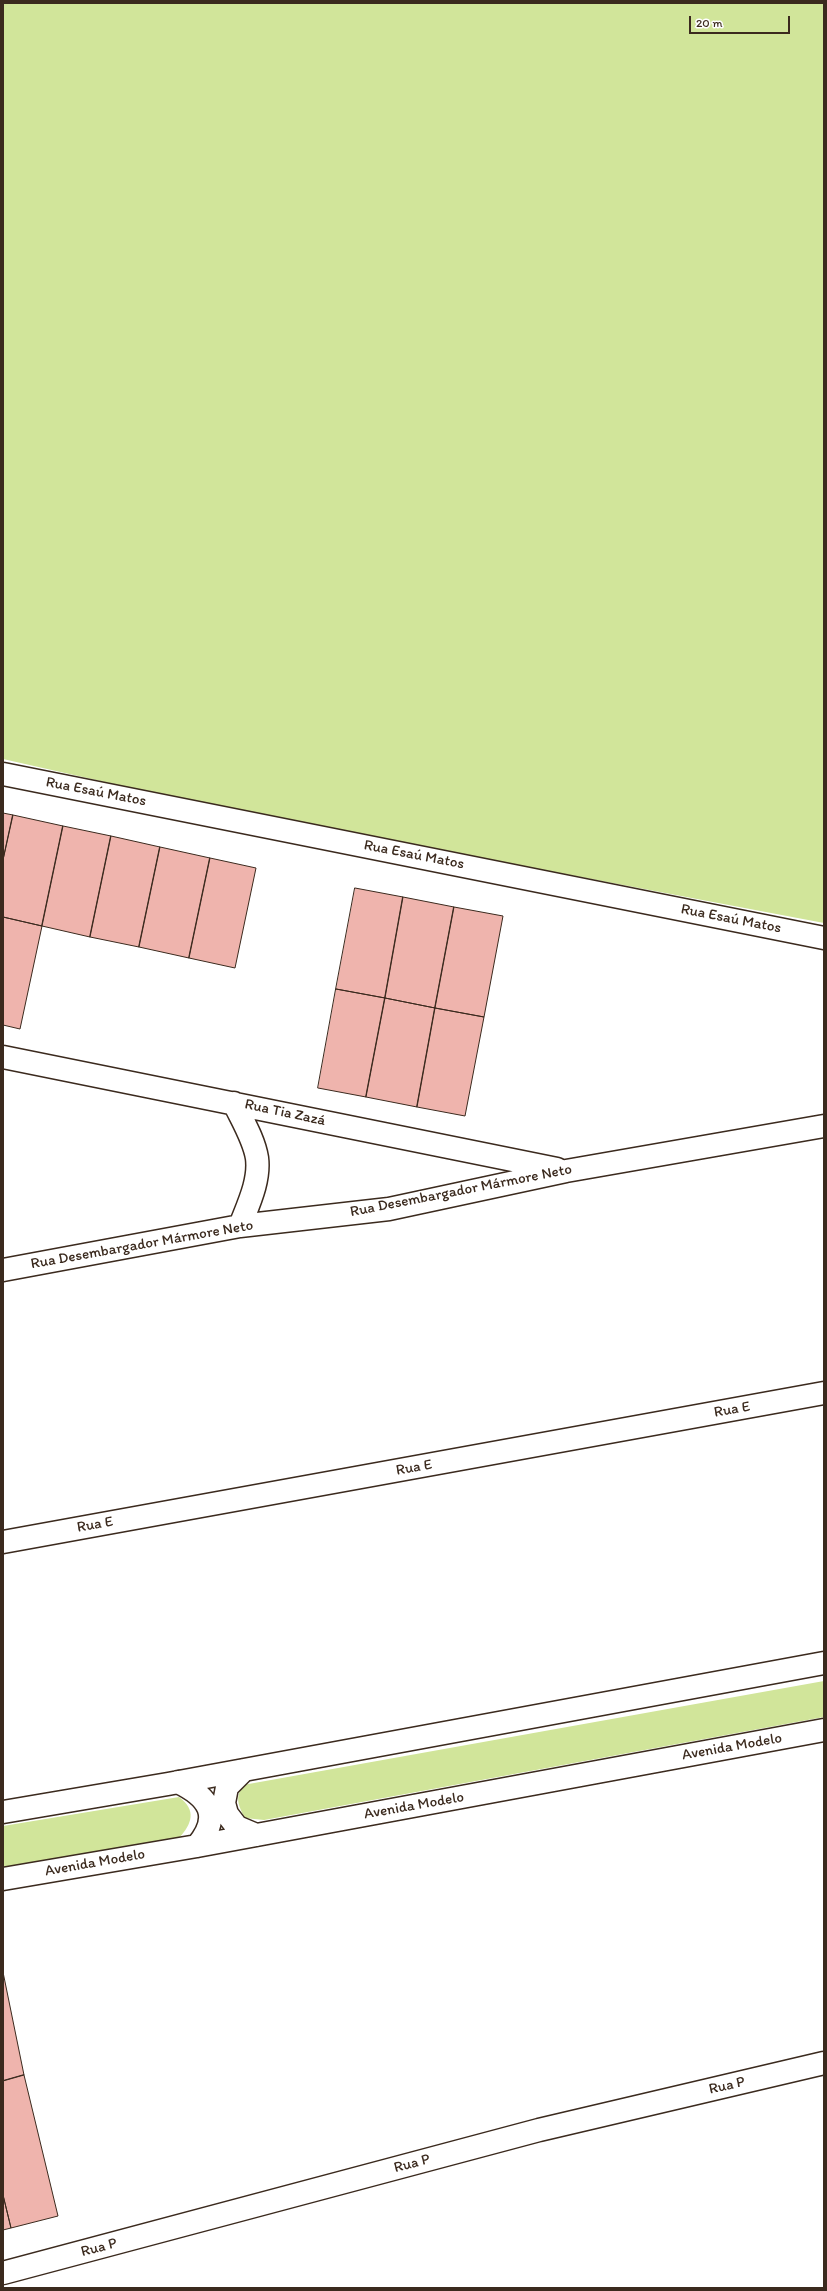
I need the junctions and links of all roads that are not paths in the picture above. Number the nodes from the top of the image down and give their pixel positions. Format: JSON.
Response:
{"nodes":[{"id":1,"x":3,"y":774,"type":"edge"},
{"id":2,"x":824,"y":938,"type":"edge"},
{"id":3,"x":3,"y":1057,"type":"edge"},
{"id":4,"x":234,"y":1103,"type":"junction"},
{"id":5,"x":824,"y":1126,"type":"edge"},
{"id":6,"x":566,"y":1171,"type":"junction"},
{"id":7,"x":240,"y":1226,"type":"junction"},
{"id":8,"x":3,"y":1270,"type":"edge"},
{"id":9,"x":824,"y":1393,"type":"edge"},
{"id":10,"x":3,"y":1542,"type":"edge"},
{"id":11,"x":824,"y":1663,"type":"edge"},
{"id":12,"x":824,"y":1730,"type":"edge"},
{"id":13,"x":244,"y":1770,"type":"junction"},
{"id":14,"x":178,"y":1782,"type":"junction"},
{"id":15,"x":3,"y":1812,"type":"edge"},
{"id":16,"x":256,"y":1835,"type":"junction"},
{"id":17,"x":197,"y":1846,"type":"junction"},
{"id":18,"x":3,"y":1879,"type":"edge"},
{"id":19,"x":824,"y":2064,"type":"edge"},
{"id":20,"x":3,"y":2273,"type":"edge"}],
"edges":[{"from":1,"to":2,"type":"street","name":"Rua Esaú Matos"},
{"from":3,"to":4,"type":"street","name":"Rua Tia Zazá"},
{"from":4,"to":6,"type":"street","name":"Rua Tia Zazá"},
{"from":4,"to":7,"type":"street"},
{"from":5,"to":6,"type":"street","name":"Rua Desembargador Mármore Neto"},
{"from":6,"to":7,"type":"street","name":"Rua Desembargador Mármore Neto"},
{"from":7,"to":8,"type":"street","name":"Rua Desembargador Mármore Neto"},
{"from":9,"to":10,"type":"street","name":"Rua E"},
{"from":11,"to":13,"type":"street"},
{"from":12,"to":16,"type":"street","name":"Avenida Modelo"},
{"from":13,"to":14,"type":"street"},
{"from":13,"to":16,"type":"street"},
{"from":14,"to":15,"type":"street"},
{"from":14,"to":17,"type":"street"},
{"from":16,"to":17,"type":"street","name":"Avenida Modelo"},
{"from":17,"to":18,"type":"street","name":"Avenida Modelo"},
{"from":19,"to":20,"type":"street","name":"Rua P"}]}
